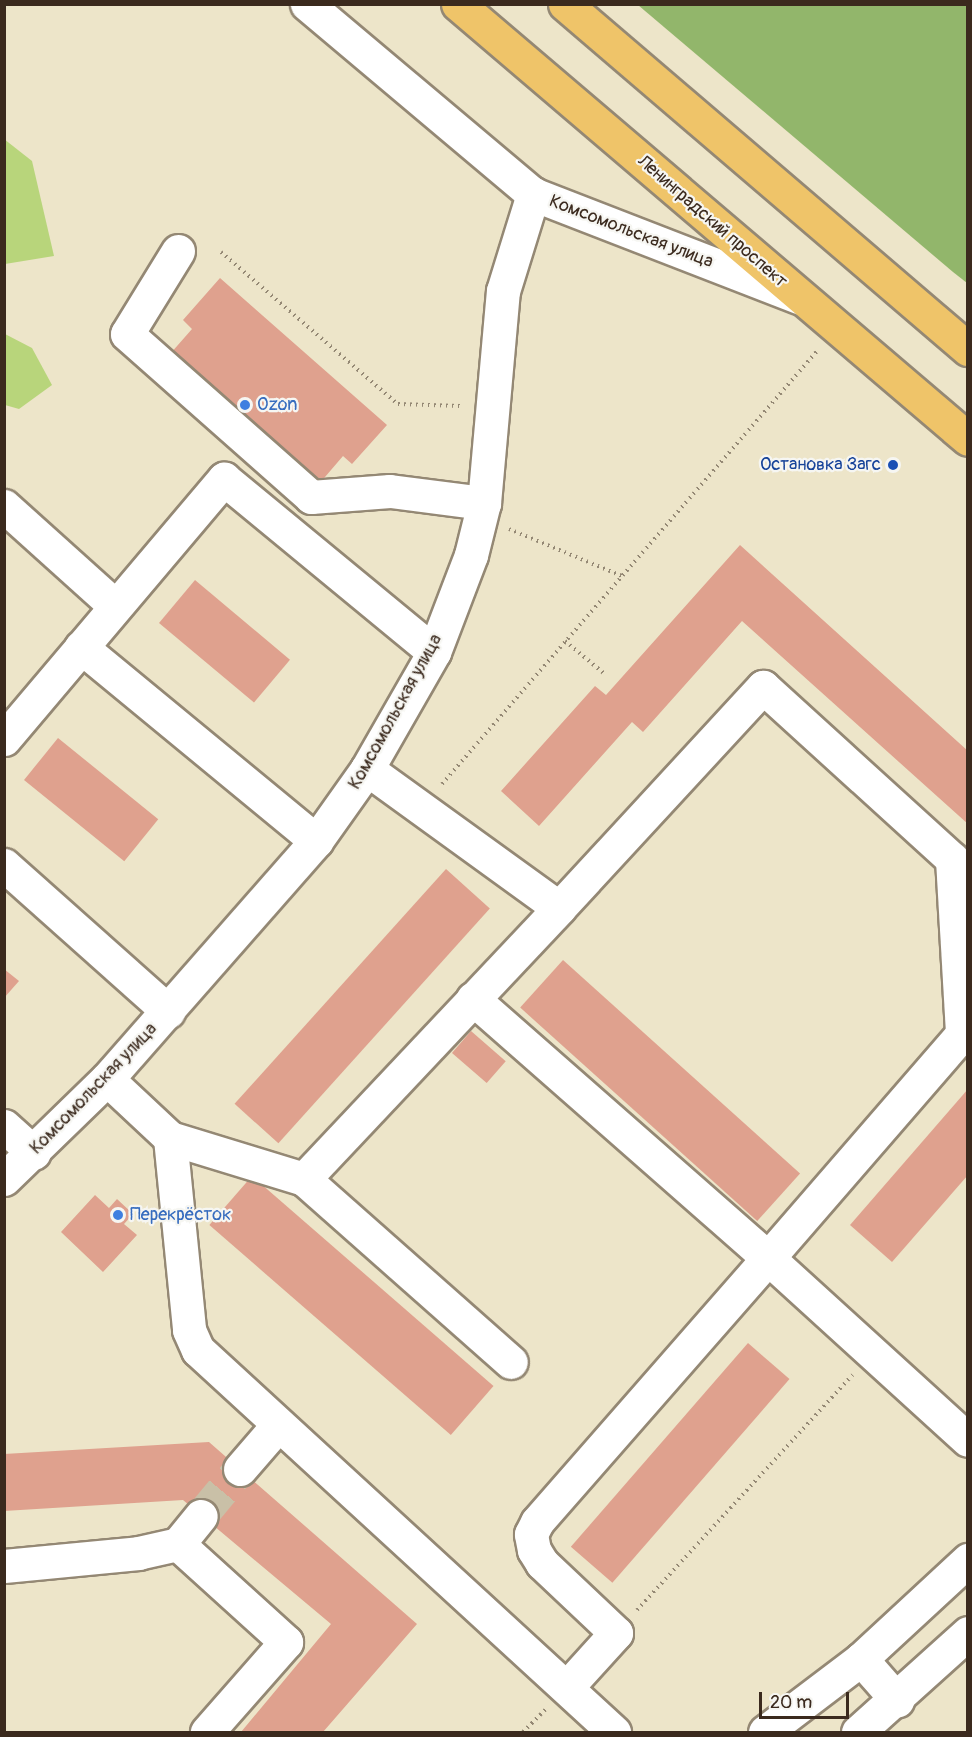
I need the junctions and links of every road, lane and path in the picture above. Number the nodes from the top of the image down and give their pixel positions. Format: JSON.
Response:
{"nodes":[{"id":1,"x":307,"y":4,"type":"edge"},
{"id":2,"x":458,"y":4,"type":"edge"},
{"id":3,"x":565,"y":4,"type":"edge"},
{"id":4,"x":533,"y":194,"type":"junction"},
{"id":5,"x":178,"y":251,"type":"dead end"},
{"id":6,"x":220,"y":252,"type":"dead end"},
{"id":7,"x":800,"y":297,"type":"junction"},
{"id":8,"x":968,"y":349,"type":"edge"},
{"id":9,"x":494,"y":407,"type":"junction"},
{"id":10,"x":748,"y":430,"type":"dead end"},
{"id":11,"x":968,"y":439,"type":"edge"},
{"id":12,"x":4,"y":506,"type":"edge"},
{"id":13,"x":482,"y":510,"type":"junction"},
{"id":14,"x":622,"y":576,"type":"junction"},
{"id":15,"x":114,"y":605,"type":"junction"},
{"id":16,"x":565,"y":641,"type":"junction"},
{"id":17,"x":81,"y":647,"type":"junction"},
{"id":18,"x":434,"y":652,"type":"junction"},
{"id":19,"x":606,"y":675,"type":"dead end"},
{"id":20,"x":4,"y":739,"type":"edge"},
{"id":21,"x":367,"y":769,"type":"junction"},
{"id":22,"x":421,"y":808,"type":"junction"},
{"id":23,"x":316,"y":841,"type":"junction"},
{"id":24,"x":4,"y":865,"type":"edge"},
{"id":25,"x":559,"y":908,"type":"junction"},
{"id":26,"x":473,"y":999,"type":"junction"},
{"id":27,"x":168,"y":1011,"type":"junction"},
{"id":28,"x":107,"y":1079,"type":"junction"},
{"id":29,"x":4,"y":1126,"type":"edge"},
{"id":30,"x":170,"y":1137,"type":"junction"},
{"id":31,"x":34,"y":1153,"type":"junction"},
{"id":32,"x":4,"y":1179,"type":"edge"},
{"id":33,"x":304,"y":1179,"type":"junction"},
{"id":34,"x":768,"y":1258,"type":"junction"},
{"id":35,"x":873,"y":1353,"type":"junction"},
{"id":36,"x":511,"y":1362,"type":"dead end"},
{"id":37,"x":278,"y":1425,"type":"junction"},
{"id":38,"x":968,"y":1440,"type":"edge"},
{"id":39,"x":240,"y":1469,"type":"tunnel mouth"},
{"id":40,"x":201,"y":1516,"type":"tunnel mouth"},
{"id":41,"x":178,"y":1544,"type":"junction"},
{"id":42,"x":968,"y":1560,"type":"edge"},
{"id":43,"x":4,"y":1566,"type":"edge"},
{"id":44,"x":616,"y":1633,"type":"junction"},
{"id":45,"x":968,"y":1633,"type":"edge"},
{"id":46,"x":861,"y":1659,"type":"junction"},
{"id":47,"x":567,"y":1687,"type":"junction"},
{"id":48,"x":897,"y":1700,"type":"junction"},
{"id":49,"x":207,"y":1732,"type":"edge"},
{"id":50,"x":614,"y":1732,"type":"edge"},
{"id":51,"x":765,"y":1732,"type":"edge"},
{"id":52,"x":858,"y":1732,"type":"edge"}],
"edges":[{"from":1,"to":4,"type":"street"},
{"from":2,"to":7,"type":"main road","name":"Ленинградский проспект"},
{"from":3,"to":8,"type":"main road"},
{"from":4,"to":7,"type":"street","name":"Комсомольская улица"},
{"from":4,"to":9,"type":"street","name":"Комсомольская улица"},
{"from":5,"to":13,"type":"street"},
{"from":6,"to":9,"type":"path"},
{"from":7,"to":11,"type":"main road","name":"Ленинградский проспект"},
{"from":9,"to":13,"type":"street","name":"Комсомольская улица"},
{"from":10,"to":14,"type":"path"},
{"from":12,"to":15,"type":"street"},
{"from":13,"to":14,"type":"path"},
{"from":13,"to":18,"type":"street","name":"Комсомольская улица"},
{"from":14,"to":16,"type":"path"},
{"from":15,"to":17,"type":"street"},
{"from":15,"to":18,"type":"street"},
{"from":16,"to":19,"type":"path"},
{"from":16,"to":22,"type":"path"},
{"from":17,"to":20,"type":"street"},
{"from":17,"to":23,"type":"street"},
{"from":18,"to":21,"type":"street","name":"Комсомольская улица"},
{"from":21,"to":22,"type":"street"},
{"from":21,"to":23,"type":"street","name":"Комсомольская улица"},
{"from":22,"to":25,"type":"street"},
{"from":23,"to":27,"type":"street","name":"Комсомольская улица"},
{"from":24,"to":27,"type":"street"},
{"from":25,"to":26,"type":"street"},
{"from":25,"to":34,"type":"street"},
{"from":26,"to":33,"type":"street"},
{"from":26,"to":34,"type":"street"},
{"from":27,"to":28,"type":"street","name":"Комсомольская улица"},
{"from":28,"to":30,"type":"street"},
{"from":28,"to":31,"type":"street","name":"Комсомольская улица"},
{"from":29,"to":31,"type":"street"},
{"from":30,"to":33,"type":"street"},
{"from":30,"to":37,"type":"street"},
{"from":31,"to":32,"type":"street","name":"Комсомольская улица"},
{"from":33,"to":36,"type":"street"},
{"from":34,"to":35,"type":"street"},
{"from":34,"to":44,"type":"street"},
{"from":35,"to":38,"type":"street"},
{"from":35,"to":44,"type":"path"},
{"from":37,"to":39,"type":"street"},
{"from":37,"to":47,"type":"street"},
{"from":40,"to":41,"type":"street"},
{"from":41,"to":43,"type":"street"},
{"from":41,"to":49,"type":"street"},
{"from":42,"to":46,"type":"street"},
{"from":44,"to":47,"type":"street"},
{"from":45,"to":48,"type":"street"},
{"from":46,"to":48,"type":"street"},
{"from":46,"to":51,"type":"street"},
{"from":47,"to":50,"type":"street"},
{"from":48,"to":52,"type":"street"}]}
